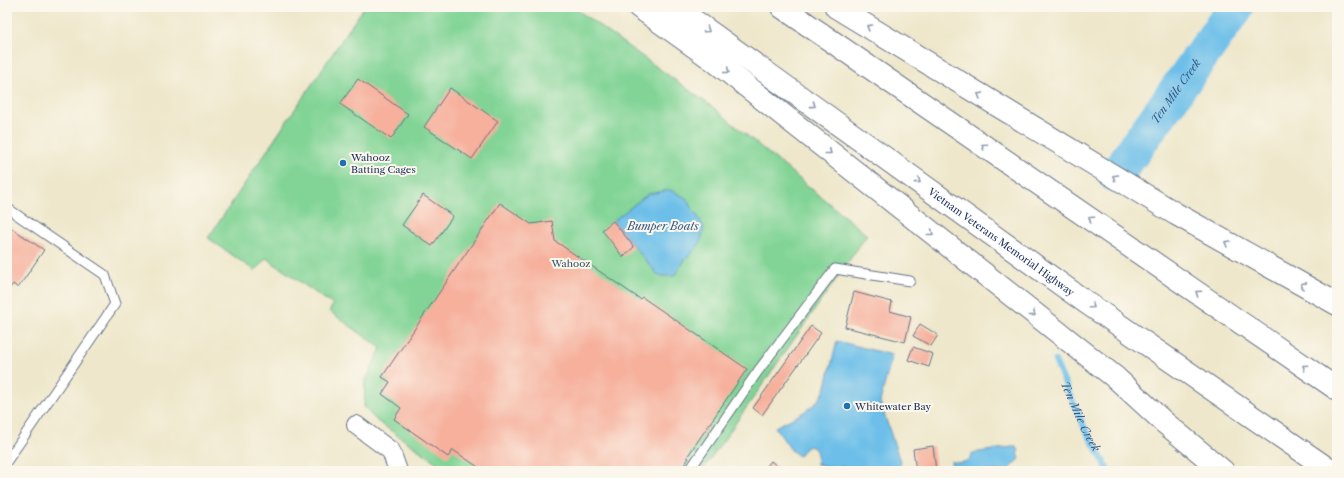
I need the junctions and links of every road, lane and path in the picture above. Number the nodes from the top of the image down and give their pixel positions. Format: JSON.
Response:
{"nodes":[{"id":1,"x":639,"y":7,"type":"edge"},
{"id":2,"x":675,"y":7,"type":"edge"},
{"id":3,"x":782,"y":7,"type":"edge"},
{"id":4,"x":836,"y":7,"type":"edge"},
{"id":5,"x":7,"y":208,"type":"edge"},
{"id":6,"x":910,"y":281,"type":"dead end"},
{"id":7,"x":1337,"y":304,"type":"edge"},
{"id":8,"x":1337,"y":389,"type":"edge"},
{"id":9,"x":356,"y":425,"type":"dead end"},
{"id":10,"x":7,"y":461,"type":"edge"},
{"id":11,"x":398,"y":471,"type":"edge"},
{"id":12,"x":689,"y":471,"type":"edge"},
{"id":13,"x":1223,"y":471,"type":"edge"},
{"id":14,"x":1331,"y":471,"type":"edge"}],
"edges":[{"from":1,"to":13,"type":"highway","one_way":true},
{"from":2,"to":14,"type":"highway","name":"Vietnam Veterans Memorial Highway","one_way":true},
{"from":8,"to":3,"type":"highway","one_way":true},
{"from":7,"to":4,"type":"highway","one_way":true},
{"from":5,"to":10,"type":"lane"},
{"from":6,"to":12,"type":"lane"},
{"from":9,"to":11,"type":"street"}]}
